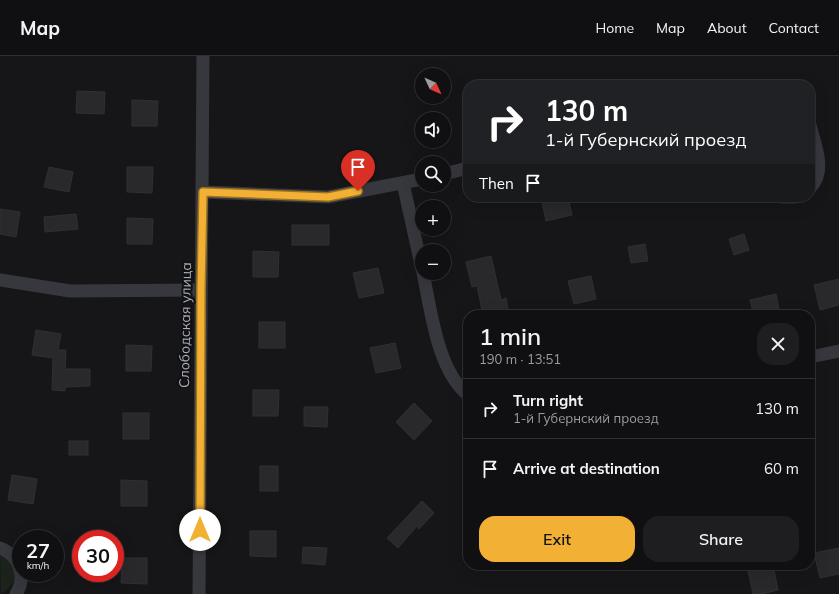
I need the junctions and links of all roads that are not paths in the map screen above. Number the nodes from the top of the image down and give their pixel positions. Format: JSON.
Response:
{"nodes":[{"id":1,"x":203,"y":56,"type":"edge"},
{"id":2,"x":815,"y":145,"type":"edge"},
{"id":3,"x":463,"y":169,"type":"edge"},
{"id":4,"x":451,"y":172,"type":"edge"},
{"id":5,"x":415,"y":180,"type":"edge"},
{"id":6,"x":815,"y":182,"type":"edge"},
{"id":7,"x":403,"y":183,"type":"junction"},
{"id":8,"x":203,"y":192,"type":"junction"},
{"id":9,"x":417,"y":244,"type":"edge"},
{"id":10,"x":0,"y":280,"type":"edge"},
{"id":11,"x":425,"y":280,"type":"edge"},
{"id":12,"x":201,"y":290,"type":"junction"},
{"id":13,"x":839,"y":351,"type":"edge"},
{"id":14,"x":815,"y":356,"type":"edge"},
{"id":15,"x":463,"y":390,"type":"edge"},
{"id":16,"x":0,"y":548,"type":"edge"},
{"id":17,"x":16,"y":594,"type":"edge"},
{"id":18,"x":199,"y":594,"type":"edge"}],
"edges":[{"from":1,"to":8,"type":"street","name":"Слободская улица"},
{"from":2,"to":6,"type":"street"},
{"from":3,"to":4,"type":"street"},
{"from":5,"to":7,"type":"street"},
{"from":7,"to":8,"type":"street"},
{"from":7,"to":9,"type":"street"},
{"from":8,"to":12,"type":"street","name":"Слободская улица"},
{"from":10,"to":12,"type":"street"},
{"from":11,"to":15,"type":"street"},
{"from":12,"to":18,"type":"street","name":"Слободская улица"},
{"from":13,"to":14,"type":"street"},
{"from":16,"to":17,"type":"street"}]}
